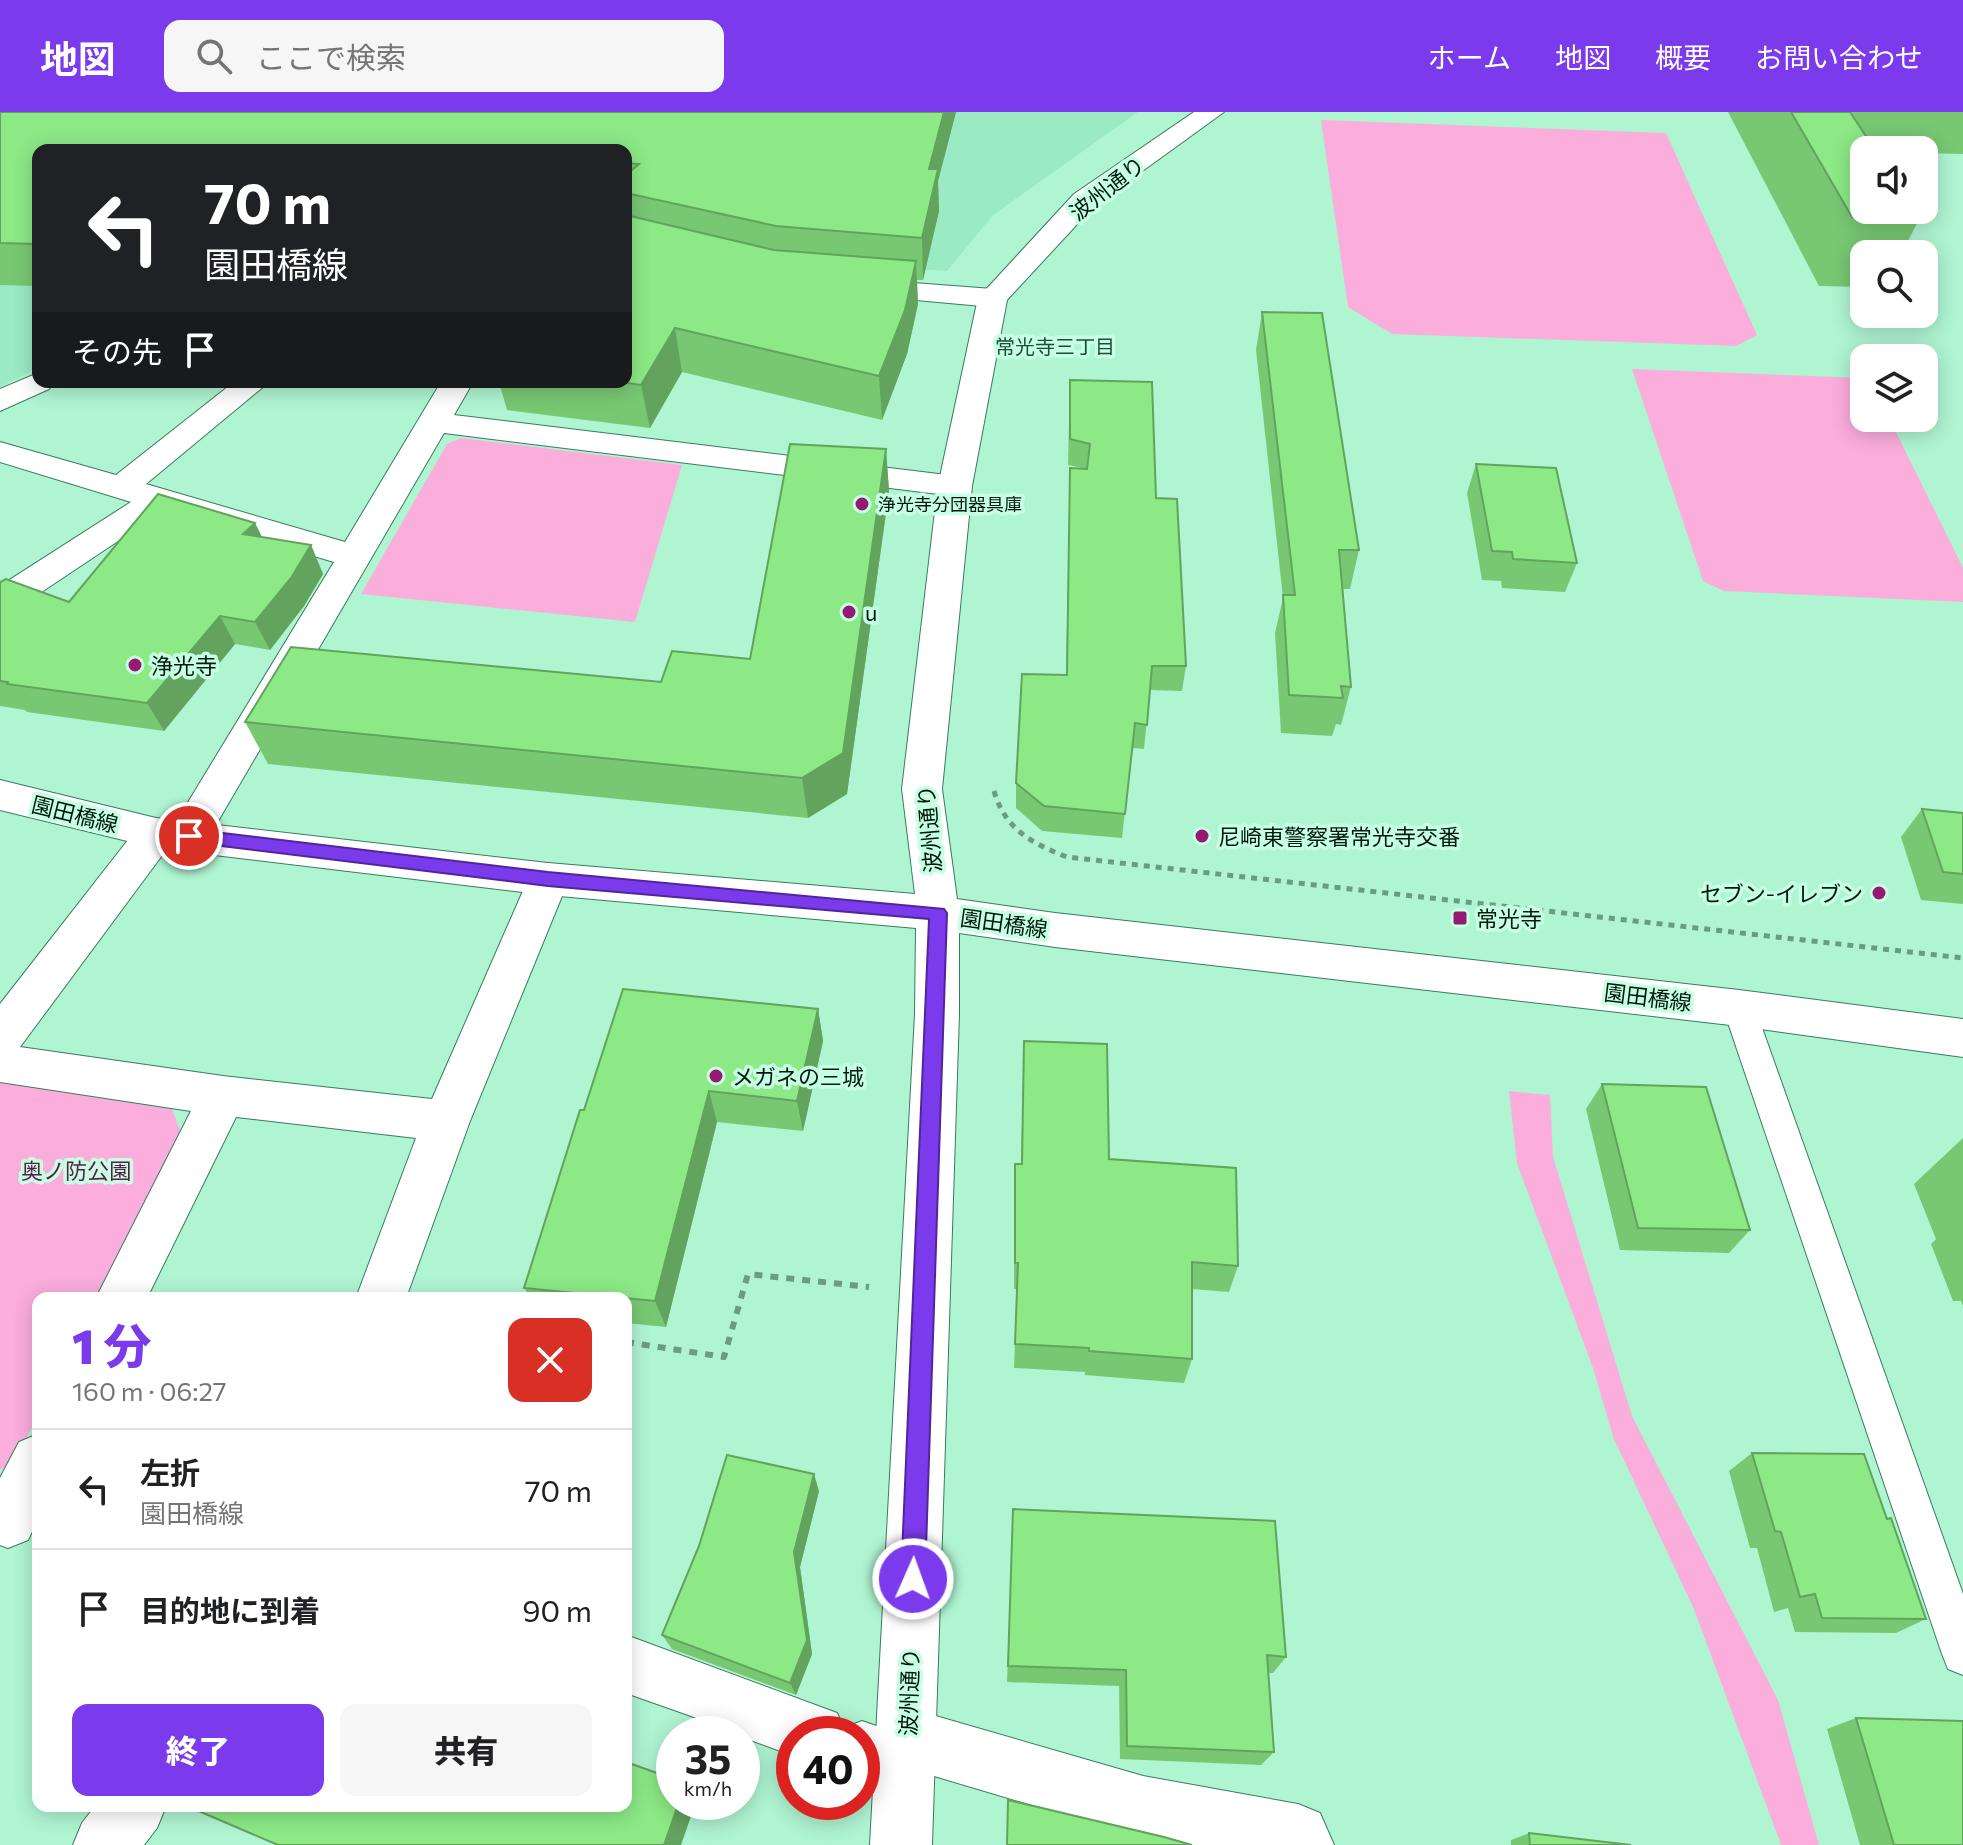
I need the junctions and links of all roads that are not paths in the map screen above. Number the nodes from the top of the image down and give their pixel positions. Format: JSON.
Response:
{"nodes":[{"id":1,"x":1211,"y":112,"type":"edge"},
{"id":2,"x":826,"y":285,"type":"edge"},
{"id":3,"x":993,"y":298,"type":"junction"},
{"id":4,"x":32,"y":385,"type":"edge"},
{"id":5,"x":246,"y":388,"type":"edge"},
{"id":6,"x":454,"y":388,"type":"edge"},
{"id":7,"x":0,"y":402,"type":"edge"},
{"id":8,"x":434,"y":422,"type":"junction"},
{"id":9,"x":0,"y":452,"type":"edge"},
{"id":10,"x":955,"y":486,"type":"junction"},
{"id":11,"x":122,"y":487,"type":"junction"},
{"id":12,"x":160,"y":498,"type":"junction"},
{"id":13,"x":356,"y":557,"type":"junction"},
{"id":14,"x":0,"y":603,"type":"edge"},
{"id":15,"x":0,"y":795,"type":"edge"},
{"id":16,"x":173,"y":834,"type":"junction"},
{"id":17,"x":548,"y":879,"type":"junction"},
{"id":18,"x":938,"y":913,"type":"junction"},
{"id":19,"x":1739,"y":1008,"type":"junction"},
{"id":20,"x":0,"y":1038,"type":"edge"},
{"id":21,"x":1963,"y":1038,"type":"edge"},
{"id":22,"x":0,"y":1063,"type":"edge"},
{"id":23,"x":223,"y":1096,"type":"junction"},
{"id":24,"x":446,"y":1121,"type":"junction"},
{"id":25,"x":124,"y":1292,"type":"edge"},
{"id":26,"x":383,"y":1292,"type":"edge"},
{"id":27,"x":32,"y":1477,"type":"edge"},
{"id":28,"x":15,"y":1524,"type":"edge"},
{"id":29,"x":1963,"y":1654,"type":"edge"},
{"id":30,"x":632,"y":1666,"type":"edge"},
{"id":31,"x":776,"y":1719,"type":"edge"},
{"id":32,"x":892,"y":1752,"type":"edge"},
{"id":33,"x":130,"y":1812,"type":"edge"},
{"id":34,"x":104,"y":1845,"type":"edge"},
{"id":35,"x":901,"y":1845,"type":"edge"},
{"id":36,"x":1303,"y":1845,"type":"edge"}],
"edges":[{"from":1,"to":3,"type":"street","name":"波州通り"},
{"from":2,"to":3,"type":"street"},
{"from":3,"to":10,"type":"street","name":"波州通り"},
{"from":4,"to":7,"type":"street"},
{"from":5,"to":11,"type":"street"},
{"from":6,"to":8,"type":"street"},
{"from":8,"to":10,"type":"street"},
{"from":8,"to":13,"type":"street"},
{"from":9,"to":11,"type":"street"},
{"from":10,"to":18,"type":"street","name":"波州通り"},
{"from":11,"to":12,"type":"street"},
{"from":12,"to":13,"type":"street"},
{"from":12,"to":14,"type":"street"},
{"from":13,"to":16,"type":"street"},
{"from":15,"to":16,"type":"street","name":"園田橋線"},
{"from":16,"to":17,"type":"street","name":"園田橋線"},
{"from":16,"to":20,"type":"street"},
{"from":17,"to":18,"type":"street","name":"園田橋線"},
{"from":17,"to":24,"type":"street"},
{"from":18,"to":19,"type":"street","name":"園田橋線"},
{"from":18,"to":32,"type":"street","name":"波州通り"},
{"from":19,"to":21,"type":"street","name":"園田橋線"},
{"from":19,"to":29,"type":"lane"},
{"from":22,"to":23,"type":"street"},
{"from":23,"to":24,"type":"street"},
{"from":23,"to":25,"type":"street"},
{"from":24,"to":26,"type":"street"},
{"from":27,"to":28,"type":"street"},
{"from":30,"to":31,"type":"street"},
{"from":32,"to":35,"type":"street","name":"波州通り"},
{"from":32,"to":36,"type":"street"},
{"from":33,"to":34,"type":"street"}]}
